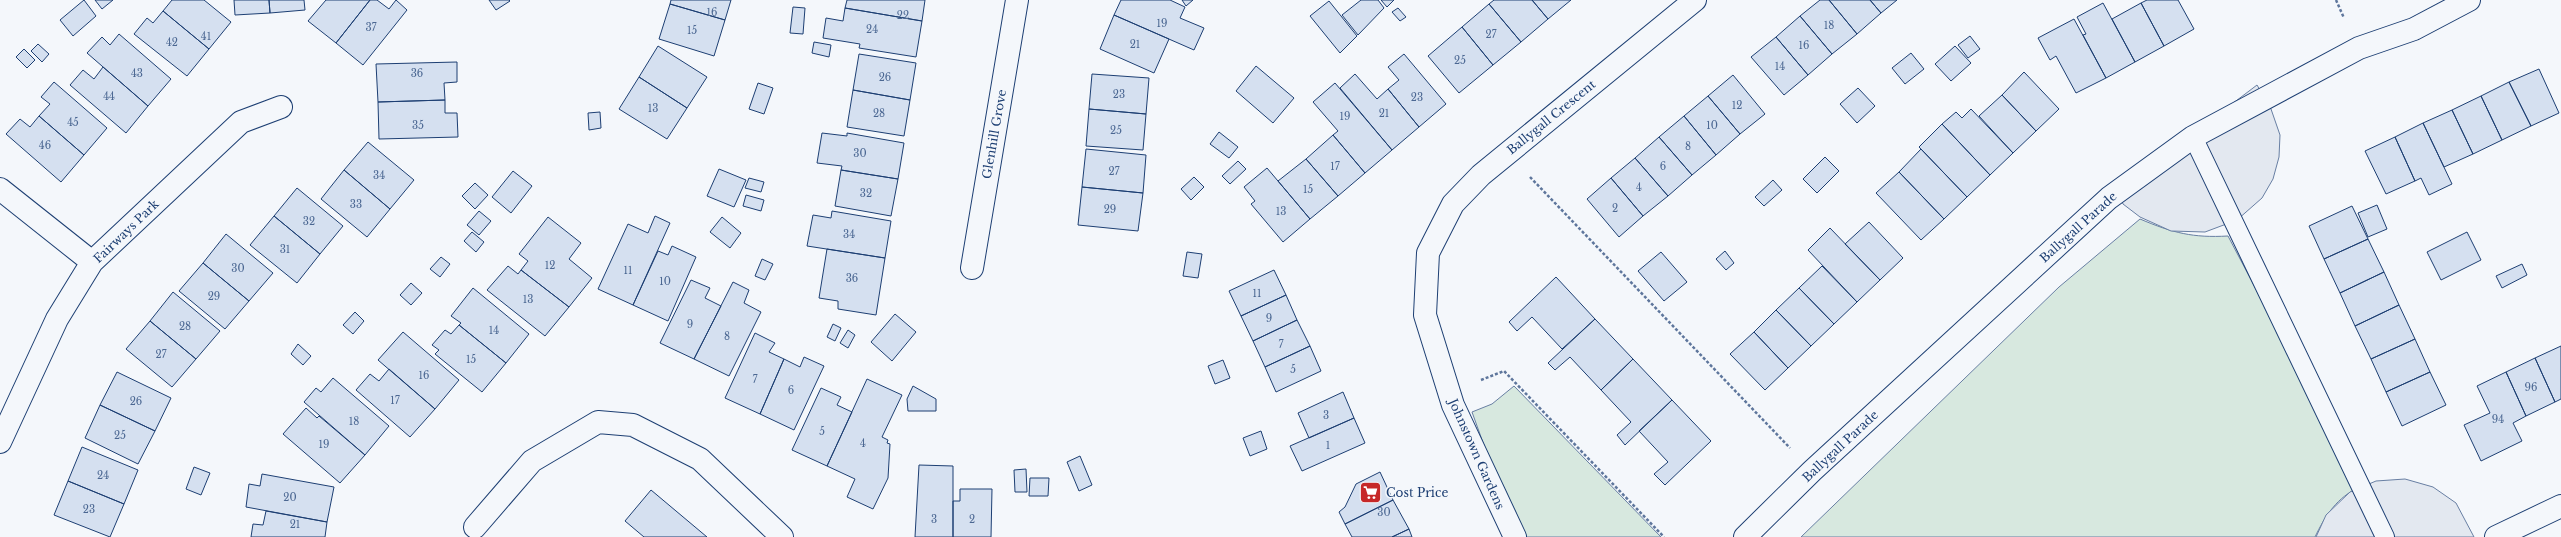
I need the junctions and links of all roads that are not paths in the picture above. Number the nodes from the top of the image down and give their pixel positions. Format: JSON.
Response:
{"nodes":[{"id":1,"x":1017,"y":0,"type":"edge"},
{"id":2,"x":1695,"y":0,"type":"edge"},
{"id":3,"x":2469,"y":0,"type":"edge"},
{"id":4,"x":281,"y":107,"type":"dead end"},
{"id":5,"x":2193,"y":137,"type":"junction"},
{"id":6,"x":0,"y":189,"type":"edge"},
{"id":7,"x":1428,"y":253,"type":"joint"},
{"id":8,"x":92,"y":262,"type":"junction"},
{"id":9,"x":972,"y":268,"type":"dead end"},
{"id":10,"x":0,"y":442,"type":"edge"},
{"id":11,"x":2561,"y":506,"type":"edge"},
{"id":12,"x":475,"y":527,"type":"dead end"},
{"id":13,"x":782,"y":537,"type":"edge"},
{"id":14,"x":1515,"y":537,"type":"edge"},
{"id":15,"x":1745,"y":537,"type":"edge"},
{"id":16,"x":2385,"y":537,"type":"edge"},
{"id":17,"x":2496,"y":537,"type":"edge"}],
"edges":[{"from":1,"to":9,"type":"street","name":"Glenhill Grove"},
{"from":2,"to":7,"type":"street","name":"Ballygall Crescent"},
{"from":3,"to":5,"type":"street","name":"Ballygall Parade"},
{"from":4,"to":8,"type":"street","name":"Fairways Park"},
{"from":5,"to":15,"type":"street","name":"Ballygall Parade"},
{"from":5,"to":16,"type":"lane"},
{"from":6,"to":8,"type":"street"},
{"from":7,"to":14,"type":"street","name":"Johnstown Gardens"},
{"from":8,"to":10,"type":"street","name":"Fairways Park"},
{"from":11,"to":17,"type":"street"},
{"from":12,"to":13,"type":"street"}]}
